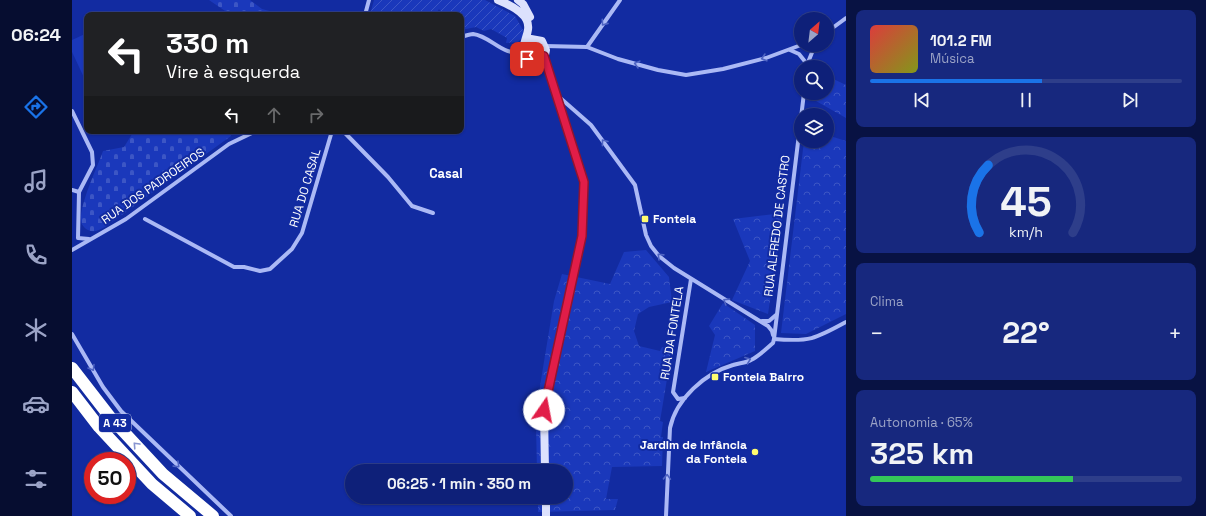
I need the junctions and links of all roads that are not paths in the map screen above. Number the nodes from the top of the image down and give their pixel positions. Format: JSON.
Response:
{"nodes":[{"id":1,"x":369,"y":0,"type":"edge"},
{"id":2,"x":498,"y":0,"type":"edge"},
{"id":3,"x":620,"y":0,"type":"edge"},
{"id":4,"x":520,"y":3,"type":"edge"},
{"id":5,"x":366,"y":12,"type":"edge"},
{"id":6,"x":846,"y":18,"type":"edge"},
{"id":7,"x":834,"y":27,"type":"edge"},
{"id":8,"x":464,"y":36,"type":"edge"},
{"id":9,"x":538,"y":39,"type":"junction"},
{"id":10,"x":545,"y":46,"type":"junction"},
{"id":11,"x":588,"y":47,"type":"junction"},
{"id":12,"x":524,"y":48,"type":"junction"},
{"id":13,"x":794,"y":48,"type":"edge"},
{"id":14,"x":788,"y":50,"type":"junction"},
{"id":15,"x":544,"y":56,"type":"junction"},
{"id":16,"x":803,"y":60,"type":"edge"},
{"id":17,"x":534,"y":62,"type":"junction"},
{"id":18,"x":550,"y":78,"type":"junction"},
{"id":19,"x":558,"y":96,"type":"junction"},
{"id":20,"x":803,"y":100,"type":"edge"},
{"id":21,"x":72,"y":111,"type":"edge"},
{"id":22,"x":250,"y":134,"type":"edge"},
{"id":23,"x":331,"y":134,"type":"edge"},
{"id":24,"x":346,"y":134,"type":"edge"},
{"id":25,"x":72,"y":190,"type":"edge"},
{"id":26,"x":79,"y":192,"type":"junction"},
{"id":27,"x":433,"y":213,"type":"dead end"},
{"id":28,"x":145,"y":220,"type":"dead end"},
{"id":29,"x":90,"y":239,"type":"junction"},
{"id":30,"x":72,"y":250,"type":"edge"},
{"id":31,"x":691,"y":279,"type":"junction"},
{"id":32,"x":776,"y":314,"type":"junction"},
{"id":33,"x":759,"y":321,"type":"junction"},
{"id":34,"x":846,"y":322,"type":"edge"},
{"id":35,"x":72,"y":334,"type":"edge"},
{"id":36,"x":774,"y":340,"type":"junction"},
{"id":37,"x":72,"y":368,"type":"edge"},
{"id":38,"x":72,"y":392,"type":"edge"},
{"id":39,"x":685,"y":398,"type":"junction"},
{"id":40,"x":545,"y":464,"type":"edge"},
{"id":41,"x":546,"y":504,"type":"edge"},
{"id":42,"x":190,"y":516,"type":"edge"},
{"id":43,"x":213,"y":516,"type":"edge"},
{"id":44,"x":231,"y":516,"type":"edge"},
{"id":45,"x":546,"y":516,"type":"edge"},
{"id":46,"x":666,"y":516,"type":"edge"}],
"edges":[{"from":1,"to":5,"type":"street"},
{"from":2,"to":4,"type":"main road"},
{"from":3,"to":11,"type":"street","one_way":true},
{"from":4,"to":9,"type":"main road"},
{"from":4,"to":12,"type":"main road"},
{"from":6,"to":7,"type":"street"},
{"from":8,"to":12,"type":"street"},
{"from":9,"to":10,"type":"main road"},
{"from":9,"to":12,"type":"main road"},
{"from":10,"to":11,"type":"street"},
{"from":10,"to":15,"type":"main road"},
{"from":14,"to":11,"type":"street","one_way":true},
{"from":12,"to":17,"type":"main road"},
{"from":13,"to":14,"type":"street"},
{"from":14,"to":16,"type":"street"},
{"from":15,"to":17,"type":"main road"},
{"from":15,"to":18,"type":"main road"},
{"from":17,"to":18,"type":"main road"},
{"from":18,"to":19,"type":"main road"},
{"from":31,"to":19,"type":"street","name":"RUA DA FONTELA","one_way":true},
{"from":19,"to":40,"type":"main road"},
{"from":20,"to":32,"type":"street","name":"RUA ALFREDO DE CASTRO"},
{"from":21,"to":26,"type":"street"},
{"from":22,"to":29,"type":"street","name":"RUA DOS PADROEIROS"},
{"from":23,"to":28,"type":"street","name":"RUA DO CASAL"},
{"from":24,"to":27,"type":"street"},
{"from":25,"to":26,"type":"street"},
{"from":26,"to":29,"type":"street"},
{"from":29,"to":30,"type":"street","name":"RUA DOS PADROEIROS"},
{"from":33,"to":31,"type":"street","one_way":true},
{"from":31,"to":39,"type":"street","name":"RUA DA FONTELA"},
{"from":32,"to":33,"type":"street","name":"RUA ALFREDO DE CASTRO"},
{"from":32,"to":36,"type":"street","name":"RUA ALFREDO DE CASTRO"},
{"from":33,"to":36,"type":"street"},
{"from":34,"to":36,"type":"street"},
{"from":35,"to":44,"type":"street","one_way":true},
{"from":39,"to":36,"type":"street","one_way":true},
{"from":43,"to":37,"type":"highway","number":"A 43","one_way":true},
{"from":38,"to":42,"type":"highway","number":"A 43"},
{"from":46,"to":39,"type":"street","one_way":true},
{"from":41,"to":45,"type":"main road"}]}
